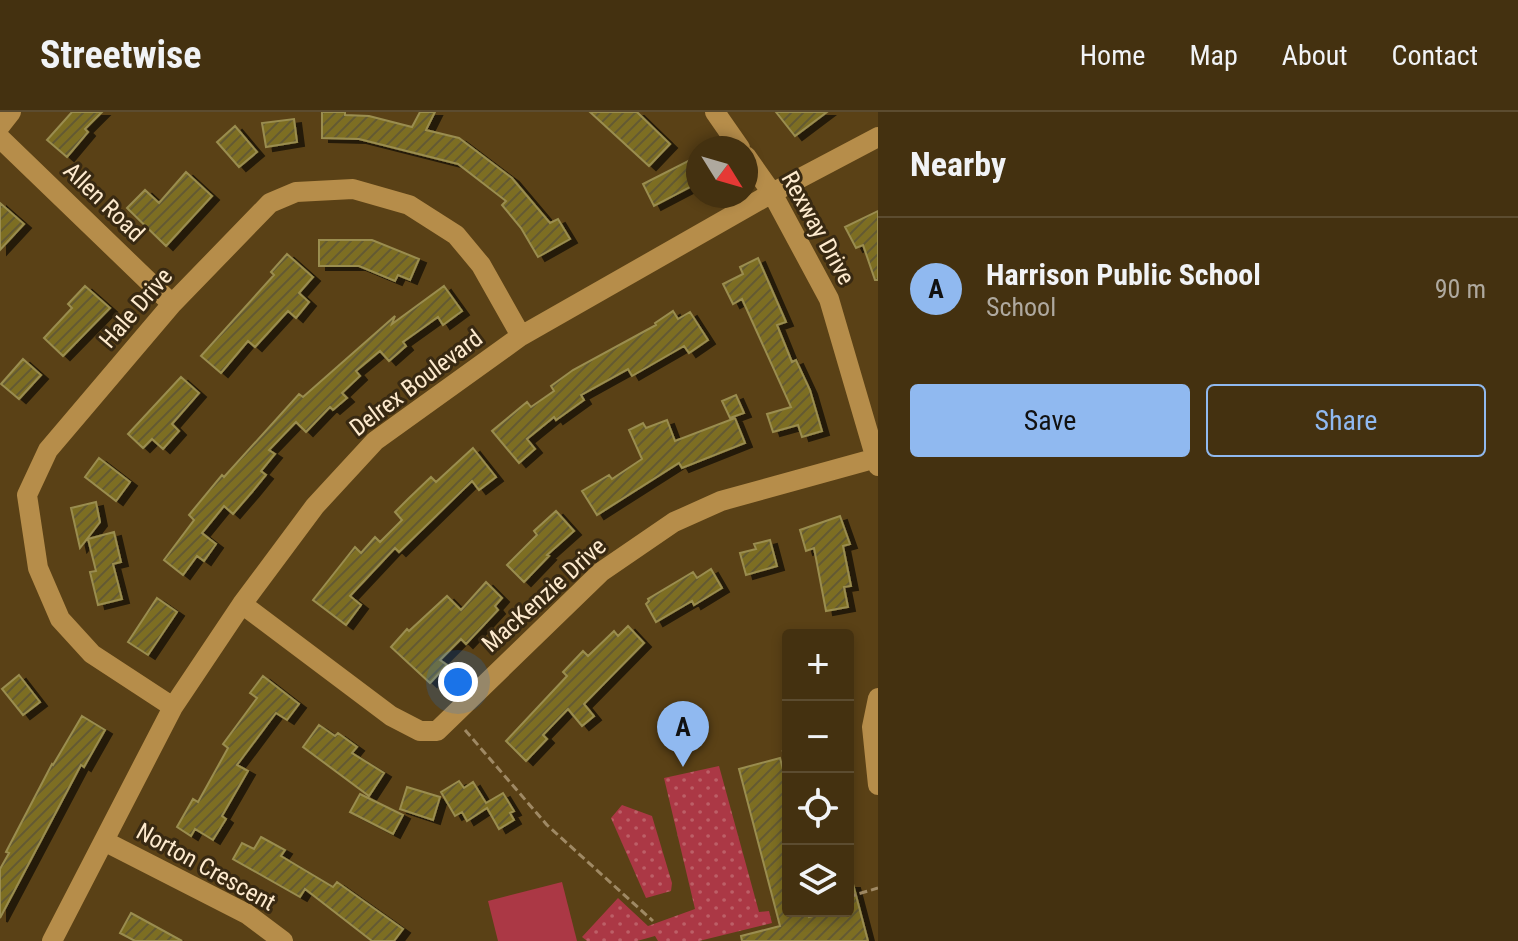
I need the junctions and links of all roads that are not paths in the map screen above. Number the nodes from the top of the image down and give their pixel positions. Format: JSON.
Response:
{"nodes":[{"id":1,"x":11,"y":112,"type":"edge"},
{"id":2,"x":715,"y":112,"type":"edge"},
{"id":3,"x":0,"y":126,"type":"edge"},
{"id":4,"x":732,"y":136,"type":"edge"},
{"id":5,"x":878,"y":137,"type":"edge"},
{"id":6,"x":0,"y":138,"type":"edge"},
{"id":7,"x":758,"y":173,"type":"edge"},
{"id":8,"x":772,"y":193,"type":"junction"},
{"id":9,"x":172,"y":304,"type":"junction"},
{"id":10,"x":521,"y":336,"type":"junction"},
{"id":11,"x":877,"y":462,"type":"edge"},
{"id":12,"x":242,"y":604,"type":"junction"},
{"id":13,"x":878,"y":698,"type":"edge"},
{"id":14,"x":173,"y":707,"type":"junction"},
{"id":15,"x":878,"y":785,"type":"edge"},
{"id":16,"x":104,"y":841,"type":"junction"},
{"id":17,"x":52,"y":941,"type":"edge"},
{"id":18,"x":283,"y":941,"type":"edge"}],
"edges":[{"from":1,"to":3,"type":"street"},
{"from":2,"to":4,"type":"street"},
{"from":5,"to":8,"type":"street","name":"Delrex Boulevard"},
{"from":6,"to":9,"type":"street","name":"Allen Road"},
{"from":7,"to":8,"type":"street","name":"Rexway Drive"},
{"from":8,"to":10,"type":"street","name":"Delrex Boulevard"},
{"from":8,"to":11,"type":"street","name":"Rexway Drive"},
{"from":9,"to":10,"type":"street","name":"Hale Drive"},
{"from":9,"to":14,"type":"street","name":"Hale Drive"},
{"from":10,"to":12,"type":"street","name":"Delrex Boulevard"},
{"from":11,"to":12,"type":"street","name":"MacKenzie Drive"},
{"from":12,"to":14,"type":"street","name":"Delrex Boulevard"},
{"from":13,"to":15,"type":"street"},
{"from":14,"to":16,"type":"street","name":"Delrex Boulevard"},
{"from":16,"to":17,"type":"street","name":"Delrex Boulevard"},
{"from":16,"to":18,"type":"street","name":"Norton Crescent"}]}
